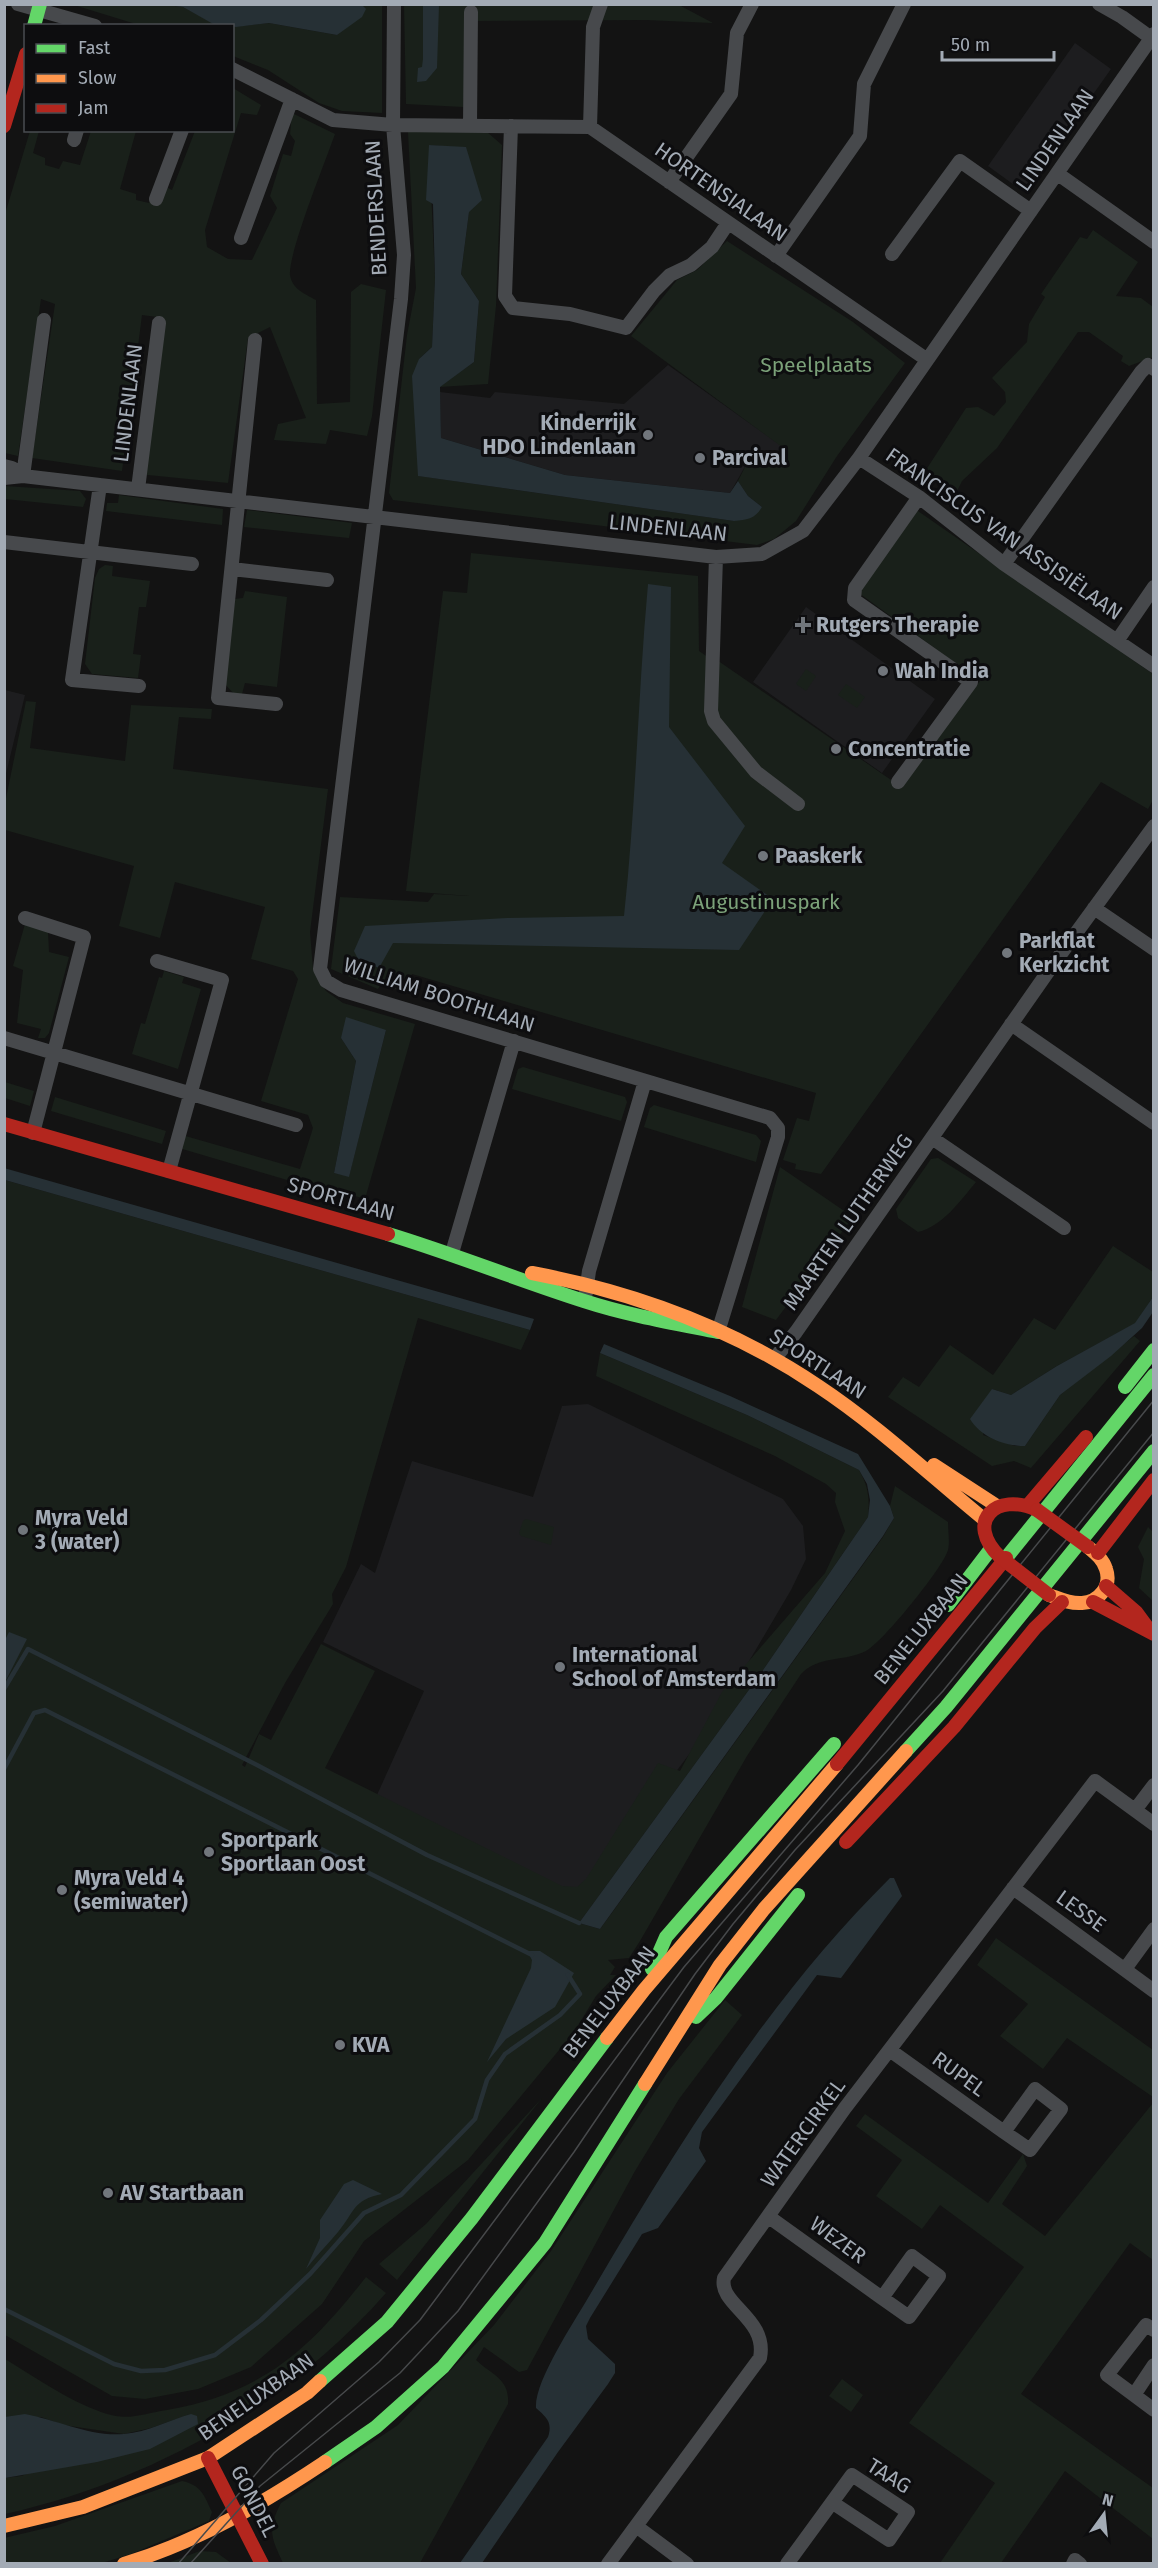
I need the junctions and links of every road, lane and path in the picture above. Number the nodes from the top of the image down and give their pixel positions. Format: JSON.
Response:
{"nodes":[{"id":1,"x":18,"y":4,"type":"edge"},
{"id":2,"x":394,"y":4,"type":"edge"},
{"id":3,"x":601,"y":4,"type":"edge"},
{"id":4,"x":752,"y":4,"type":"edge"},
{"id":5,"x":904,"y":4,"type":"edge"},
{"id":6,"x":1099,"y":4,"type":"edge"},
{"id":7,"x":39,"y":8,"type":"edge"},
{"id":8,"x":471,"y":12,"type":"dead end"},
{"id":9,"x":35,"y":24,"type":"edge"},
{"id":10,"x":89,"y":24,"type":"edge"},
{"id":11,"x":1153,"y":37,"type":"edge"},
{"id":12,"x":24,"y":61,"type":"edge"},
{"id":13,"x":234,"y":70,"type":"edge"},
{"id":14,"x":292,"y":99,"type":"junction"},
{"id":15,"x":393,"y":125,"type":"junction"},
{"id":16,"x":470,"y":125,"type":"junction"},
{"id":17,"x":4,"y":126,"type":"edge"},
{"id":18,"x":512,"y":126,"type":"junction"},
{"id":19,"x":590,"y":128,"type":"junction"},
{"id":20,"x":181,"y":132,"type":"edge"},
{"id":21,"x":1058,"y":174,"type":"junction"},
{"id":22,"x":669,"y":182,"type":"junction"},
{"id":23,"x":156,"y":199,"type":"dead end"},
{"id":24,"x":1030,"y":211,"type":"junction"},
{"id":25,"x":728,"y":223,"type":"junction"},
{"id":26,"x":241,"y":238,"type":"dead end"},
{"id":27,"x":1154,"y":242,"type":"edge"},
{"id":28,"x":892,"y":254,"type":"dead end"},
{"id":29,"x":776,"y":256,"type":"junction"},
{"id":30,"x":44,"y":320,"type":"dead end"},
{"id":31,"x":159,"y":323,"type":"dead end"},
{"id":32,"x":255,"y":340,"type":"dead end"},
{"id":33,"x":926,"y":360,"type":"junction"},
{"id":34,"x":1151,"y":367,"type":"edge"},
{"id":35,"x":859,"y":458,"type":"junction"},
{"id":36,"x":4,"y":466,"type":"edge"},
{"id":37,"x":23,"y":476,"type":"junction"},
{"id":38,"x":4,"y":478,"type":"edge"},
{"id":39,"x":100,"y":485,"type":"junction"},
{"id":40,"x":138,"y":489,"type":"junction"},
{"id":41,"x":919,"y":497,"type":"junction"},
{"id":42,"x":240,"y":500,"type":"junction"},
{"id":43,"x":374,"y":515,"type":"junction"},
{"id":44,"x":4,"y":542,"type":"edge"},
{"id":45,"x":89,"y":552,"type":"junction"},
{"id":46,"x":716,"y":557,"type":"junction"},
{"id":47,"x":192,"y":564,"type":"dead end"},
{"id":48,"x":1004,"y":564,"type":"junction"},
{"id":49,"x":232,"y":569,"type":"junction"},
{"id":50,"x":327,"y":580,"type":"dead end"},
{"id":51,"x":1154,"y":587,"type":"edge"},
{"id":52,"x":1117,"y":640,"type":"junction"},
{"id":53,"x":1154,"y":666,"type":"edge"},
{"id":54,"x":139,"y":686,"type":"dead end"},
{"id":55,"x":276,"y":704,"type":"dead end"},
{"id":56,"x":898,"y":782,"type":"dead end"},
{"id":57,"x":798,"y":804,"type":"dead end"},
{"id":58,"x":1154,"y":826,"type":"edge"},
{"id":59,"x":1094,"y":908,"type":"junction"},
{"id":60,"x":25,"y":918,"type":"dead end"},
{"id":61,"x":1154,"y":949,"type":"edge"},
{"id":62,"x":157,"y":961,"type":"dead end"},
{"id":63,"x":1011,"y":1024,"type":"junction"},
{"id":64,"x":4,"y":1038,"type":"edge"},
{"id":65,"x":514,"y":1041,"type":"junction"},
{"id":66,"x":55,"y":1053,"type":"junction"},
{"id":67,"x":645,"y":1081,"type":"junction"},
{"id":68,"x":190,"y":1093,"type":"junction"},
{"id":69,"x":1154,"y":1123,"type":"edge"},
{"id":70,"x":4,"y":1124,"type":"edge"},
{"id":71,"x":296,"y":1125,"type":"dead end"},
{"id":72,"x":33,"y":1133,"type":"junction"},
{"id":73,"x":933,"y":1138,"type":"junction"},
{"id":74,"x":170,"y":1170,"type":"junction"},
{"id":75,"x":1064,"y":1228,"type":"dead end"},
{"id":76,"x":452,"y":1253,"type":"junction"},
{"id":77,"x":500,"y":1269,"type":"junction"},
{"id":78,"x":588,"y":1287,"type":"junction"},
{"id":79,"x":584,"y":1301,"type":"junction"},
{"id":80,"x":718,"y":1332,"type":"junction"},
{"id":81,"x":1154,"y":1350,"type":"edge"},
{"id":82,"x":775,"y":1358,"type":"junction"},
{"id":83,"x":1154,"y":1376,"type":"edge"},
{"id":84,"x":890,"y":1439,"type":"junction"},
{"id":85,"x":1154,"y":1451,"type":"edge"},
{"id":86,"x":1154,"y":1479,"type":"edge"},
{"id":87,"x":997,"y":1506,"type":"junction"},
{"id":88,"x":1033,"y":1507,"type":"junction"},
{"id":89,"x":985,"y":1520,"type":"junction"},
{"id":90,"x":1093,"y":1550,"type":"junction"},
{"id":91,"x":995,"y":1553,"type":"junction"},
{"id":92,"x":1106,"y":1586,"type":"junction"},
{"id":93,"x":1056,"y":1598,"type":"junction"},
{"id":94,"x":1093,"y":1602,"type":"junction"},
{"id":95,"x":1152,"y":1633,"type":"edge"},
{"id":96,"x":1154,"y":1785,"type":"edge"},
{"id":97,"x":1135,"y":1810,"type":"junction"},
{"id":98,"x":1154,"y":1824,"type":"edge"},
{"id":99,"x":839,"y":1849,"type":"dead end"},
{"id":100,"x":808,"y":1884,"type":"dead end"},
{"id":101,"x":1013,"y":1888,"type":"junction"},
{"id":102,"x":1154,"y":1929,"type":"edge"},
{"id":103,"x":1125,"y":1969,"type":"junction"},
{"id":104,"x":644,"y":1990,"type":"junction"},
{"id":105,"x":1154,"y":1990,"type":"edge"},
{"id":106,"x":682,"y":2030,"type":"junction"},
{"id":107,"x":891,"y":2051,"type":"junction"},
{"id":108,"x":1004,"y":2132,"type":"junction"},
{"id":109,"x":769,"y":2217,"type":"junction"},
{"id":110,"x":882,"y":2298,"type":"dead end"},
{"id":111,"x":1154,"y":2330,"type":"edge"},
{"id":112,"x":1154,"y":2365,"type":"edge"},
{"id":113,"x":1134,"y":2395,"type":"junction"},
{"id":114,"x":1154,"y":2410,"type":"edge"},
{"id":115,"x":208,"y":2458,"type":"junction"},
{"id":116,"x":833,"y":2503,"type":"junction"},
{"id":117,"x":239,"y":2515,"type":"junction"},
{"id":118,"x":4,"y":2526,"type":"edge"},
{"id":119,"x":636,"y":2526,"type":"junction"},
{"id":120,"x":124,"y":2564,"type":"edge"},
{"id":121,"x":262,"y":2564,"type":"edge"},
{"id":122,"x":608,"y":2564,"type":"edge"},
{"id":123,"x":687,"y":2564,"type":"edge"},
{"id":124,"x":787,"y":2564,"type":"edge"},
{"id":125,"x":1073,"y":2564,"type":"edge"},
{"id":126,"x":1080,"y":2564,"type":"edge"}],
"edges":[{"from":1,"to":7,"type":"street"},
{"from":2,"to":15,"type":"street","name":"BENDERSLAAN"},
{"from":3,"to":19,"type":"street"},
{"from":4,"to":22,"type":"street"},
{"from":5,"to":29,"type":"street"},
{"from":6,"to":11,"type":"street"},
{"from":7,"to":9,"type":"main road"},
{"from":7,"to":10,"type":"street"},
{"from":8,"to":16,"type":"street"},
{"from":11,"to":21,"type":"street","name":"LINDENLAAN"},
{"from":12,"to":17,"type":"main road"},
{"from":13,"to":14,"type":"street"},
{"from":14,"to":15,"type":"street"},
{"from":14,"to":26,"type":"street"},
{"from":15,"to":16,"type":"street"},
{"from":15,"to":43,"type":"street","name":"BENDERSLAAN"},
{"from":16,"to":18,"type":"street"},
{"from":18,"to":19,"type":"street"},
{"from":18,"to":25,"type":"street"},
{"from":19,"to":22,"type":"street","name":"HORTENSIALAAN"},
{"from":20,"to":23,"type":"street"},
{"from":21,"to":24,"type":"street","name":"LINDENLAAN"},
{"from":21,"to":27,"type":"street"},
{"from":22,"to":25,"type":"street","name":"HORTENSIALAAN"},
{"from":24,"to":28,"type":"street","name":"LINDENLAAN"},
{"from":24,"to":33,"type":"street","name":"LINDENLAAN"},
{"from":25,"to":29,"type":"street","name":"HORTENSIALAAN"},
{"from":29,"to":33,"type":"street","name":"HORTENSIALAAN"},
{"from":30,"to":37,"type":"street"},
{"from":31,"to":40,"type":"street","name":"LINDENLAAN"},
{"from":32,"to":42,"type":"street"},
{"from":33,"to":35,"type":"street","name":"LINDENLAAN"},
{"from":34,"to":48,"type":"street"},
{"from":35,"to":41,"type":"street","name":"FRANCISCUS VAN ASSISIËLAAN"},
{"from":35,"to":46,"type":"street","name":"LINDENLAAN"},
{"from":36,"to":37,"type":"street","name":"LINDENLAAN"},
{"from":37,"to":38,"type":"street","name":"LINDENLAAN"},
{"from":37,"to":39,"type":"street","name":"LINDENLAAN"},
{"from":39,"to":40,"type":"street","name":"LINDENLAAN"},
{"from":39,"to":45,"type":"street","name":"LINDENLAAN"},
{"from":40,"to":42,"type":"street","name":"LINDENLAAN"},
{"from":41,"to":48,"type":"street","name":"FRANCISCUS VAN ASSISIËLAAN"},
{"from":41,"to":56,"type":"street"},
{"from":42,"to":43,"type":"street","name":"LINDENLAAN"},
{"from":42,"to":49,"type":"street"},
{"from":43,"to":46,"type":"street","name":"LINDENLAAN"},
{"from":43,"to":65,"type":"street","name":"WILLIAM BOOTHLAAN"},
{"from":44,"to":45,"type":"street"},
{"from":45,"to":47,"type":"street"},
{"from":45,"to":54,"type":"street","name":"LINDENLAAN"},
{"from":46,"to":57,"type":"street"},
{"from":48,"to":52,"type":"street","name":"FRANCISCUS VAN ASSISIËLAAN"},
{"from":49,"to":50,"type":"street"},
{"from":49,"to":55,"type":"street"},
{"from":51,"to":52,"type":"street"},
{"from":52,"to":53,"type":"street","name":"FRANCISCUS VAN ASSISIËLAAN"},
{"from":58,"to":59,"type":"street","name":"MAARTEN LUTHERWEG"},
{"from":59,"to":61,"type":"street"},
{"from":59,"to":63,"type":"street","name":"MAARTEN LUTHERWEG"},
{"from":60,"to":66,"type":"street"},
{"from":62,"to":68,"type":"street"},
{"from":63,"to":69,"type":"street"},
{"from":63,"to":73,"type":"street","name":"MAARTEN LUTHERWEG"},
{"from":64,"to":66,"type":"street"},
{"from":65,"to":67,"type":"street","name":"WILLIAM BOOTHLAAN"},
{"from":65,"to":76,"type":"street"},
{"from":66,"to":68,"type":"street"},
{"from":66,"to":72,"type":"street"},
{"from":67,"to":78,"type":"street"},
{"from":67,"to":80,"type":"street","name":"WILLIAM BOOTHLAAN"},
{"from":68,"to":71,"type":"street"},
{"from":68,"to":74,"type":"street"},
{"from":70,"to":72,"type":"main road","name":"SPORTLAAN"},
{"from":72,"to":74,"type":"main road","name":"SPORTLAAN"},
{"from":73,"to":75,"type":"street","name":"MAARTEN LUTHERWEG"},
{"from":73,"to":82,"type":"street","name":"MAARTEN LUTHERWEG"},
{"from":74,"to":76,"type":"main road","name":"SPORTLAAN"},
{"from":76,"to":77,"type":"main road","name":"SPORTLAAN"},
{"from":77,"to":78,"type":"main road","name":"SPORTLAAN"},
{"from":77,"to":79,"type":"main road","name":"SPORTLAAN"},
{"from":78,"to":79,"type":"street"},
{"from":78,"to":80,"type":"main road","name":"SPORTLAAN"},
{"from":79,"to":80,"type":"main road","name":"SPORTLAAN"},
{"from":80,"to":82,"type":"main road","name":"SPORTLAAN"},
{"from":81,"to":88,"type":"main road"},
{"from":82,"to":84,"type":"main road","name":"SPORTLAAN"},
{"from":83,"to":104,"type":"main road","name":"BENELUXBAAN"},
{"from":84,"to":87,"type":"main road","name":"SPORTLAAN"},
{"from":84,"to":89,"type":"main road","name":"SPORTLAAN"},
{"from":85,"to":106,"type":"main road"},
{"from":86,"to":90,"type":"main road"},
{"from":87,"to":88,"type":"main road"},
{"from":87,"to":89,"type":"main road"},
{"from":88,"to":90,"type":"main road","bridge":true},
{"from":89,"to":91,"type":"main road"},
{"from":90,"to":92,"type":"main road"},
{"from":91,"to":93,"type":"main road","bridge":true},
{"from":91,"to":104,"type":"main road"},
{"from":92,"to":94,"type":"main road"},
{"from":92,"to":95,"type":"main road"},
{"from":93,"to":94,"type":"main road"},
{"from":93,"to":99,"type":"main road"},
{"from":94,"to":95,"type":"main road"},
{"from":96,"to":97,"type":"street"},
{"from":97,"to":98,"type":"street","name":"WATERCIRKEL"},
{"from":97,"to":101,"type":"street","name":"WATERCIRKEL"},
{"from":100,"to":106,"type":"main road"},
{"from":101,"to":103,"type":"street","name":"LESSE"},
{"from":101,"to":107,"type":"street","name":"WATERCIRKEL"},
{"from":102,"to":103,"type":"street"},
{"from":103,"to":105,"type":"street","name":"LESSE"},
{"from":104,"to":115,"type":"main road","name":"BENELUXBAAN"},
{"from":106,"to":117,"type":"main road"},
{"from":107,"to":108,"type":"street","name":"RUPEL"},
{"from":107,"to":109,"type":"street","name":"WATERCIRKEL"},
{"from":108,"to":108,"type":"street","name":"RUPEL"},
{"from":109,"to":110,"type":"street","name":"WEZER"},
{"from":109,"to":119,"type":"street","name":"WATERCIRKEL"},
{"from":111,"to":113,"type":"street"},
{"from":112,"to":113,"type":"street"},
{"from":113,"to":114,"type":"street"},
{"from":115,"to":117,"type":"main road","name":"GONDEL"},
{"from":115,"to":118,"type":"main road","name":"BENELUXBAAN"},
{"from":116,"to":116,"type":"street","name":"TAAG"},
{"from":116,"to":124,"type":"street","name":"TAAG"},
{"from":117,"to":120,"type":"main road"},
{"from":117,"to":121,"type":"main road","name":"GONDEL"},
{"from":119,"to":122,"type":"street"},
{"from":119,"to":123,"type":"street"},
{"from":125,"to":126,"type":"street"}]}
